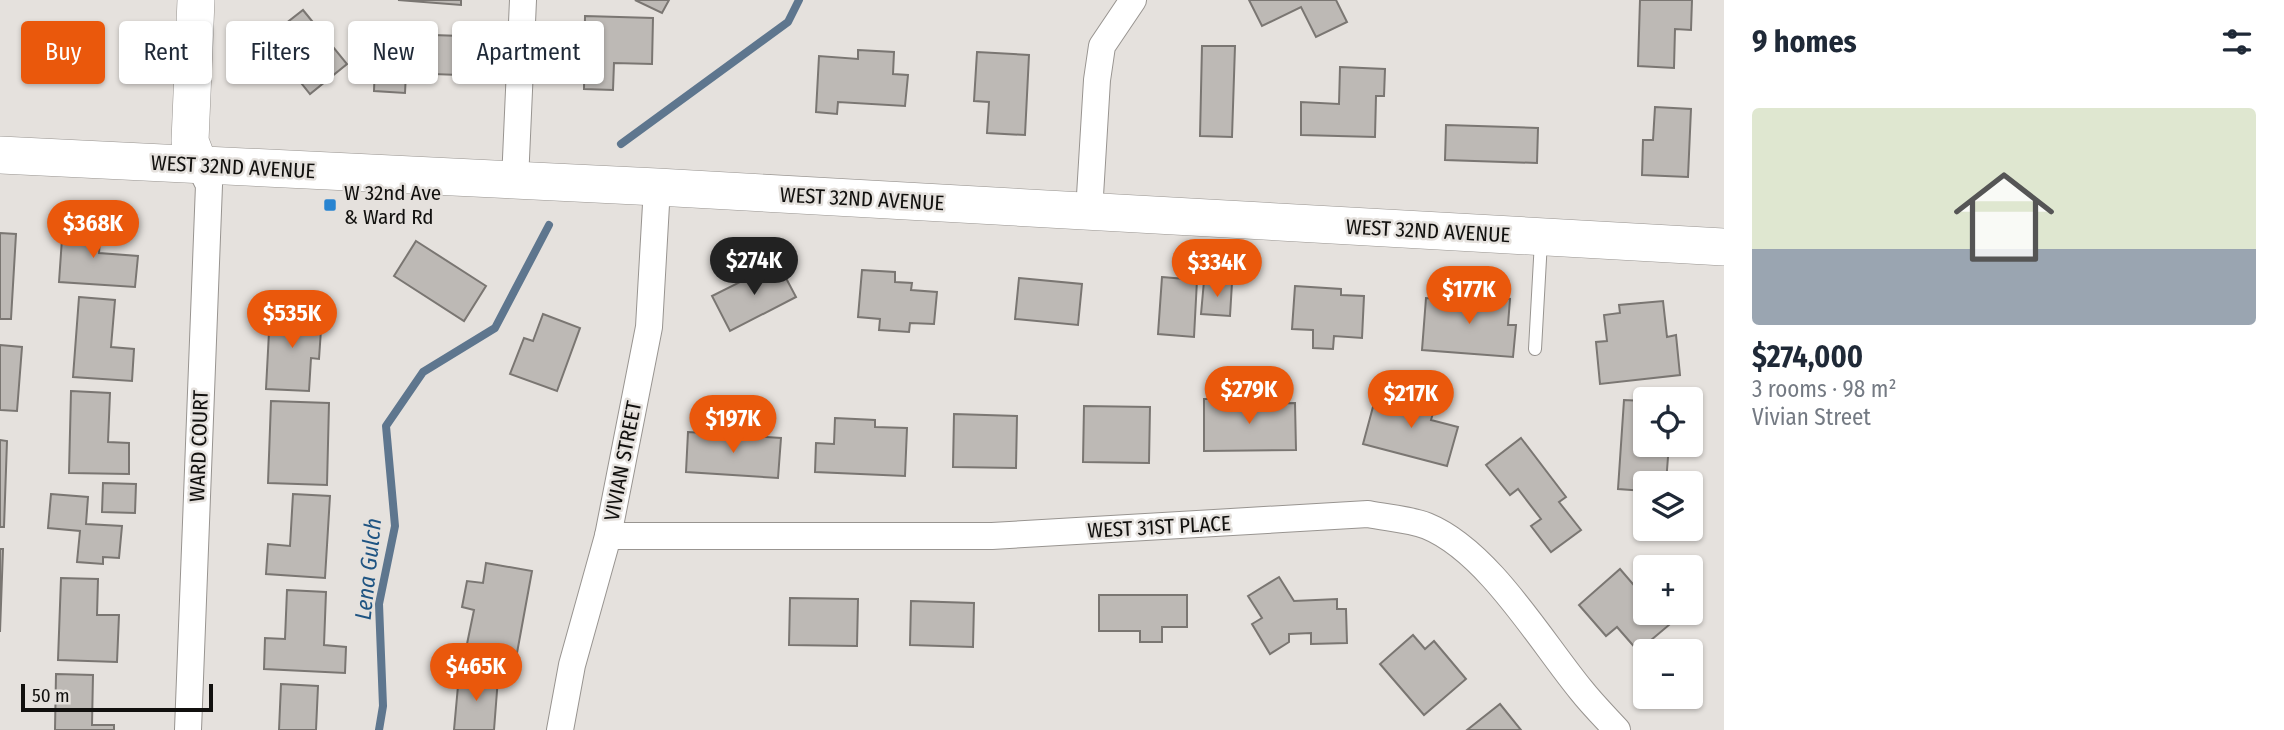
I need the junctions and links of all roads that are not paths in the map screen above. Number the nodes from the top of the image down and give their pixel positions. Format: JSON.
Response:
{"nodes":[{"id":1,"x":196,"y":0,"type":"edge"},
{"id":2,"x":523,"y":0,"type":"edge"},
{"id":3,"x":1133,"y":0,"type":"edge"},
{"id":4,"x":0,"y":155,"type":"edge"},
{"id":5,"x":199,"y":165,"type":"junction"},
{"id":6,"x":515,"y":181,"type":"junction"},
{"id":7,"x":657,"y":187,"type":"junction"},
{"id":8,"x":1089,"y":212,"type":"junction"},
{"id":9,"x":1541,"y":237,"type":"junction"},
{"id":10,"x":1724,"y":247,"type":"edge"},
{"id":11,"x":1535,"y":349,"type":"dead end"},
{"id":12,"x":608,"y":536,"type":"junction"},
{"id":13,"x":188,"y":730,"type":"edge"},
{"id":14,"x":560,"y":730,"type":"edge"},
{"id":15,"x":1617,"y":730,"type":"edge"}],
"edges":[{"from":1,"to":5,"type":"street"},
{"from":2,"to":6,"type":"street"},
{"from":3,"to":8,"type":"street"},
{"from":4,"to":5,"type":"street","name":"WEST 32ND AVENUE"},
{"from":5,"to":6,"type":"street","name":"WEST 32ND AVENUE"},
{"from":5,"to":13,"type":"street","name":"WARD COURT"},
{"from":6,"to":7,"type":"street","name":"WEST 32ND AVENUE"},
{"from":7,"to":8,"type":"street","name":"WEST 32ND AVENUE"},
{"from":7,"to":12,"type":"street","name":"VIVIAN STREET"},
{"from":8,"to":9,"type":"street","name":"WEST 32ND AVENUE"},
{"from":9,"to":10,"type":"street","name":"WEST 32ND AVENUE"},
{"from":9,"to":11,"type":"lane"},
{"from":12,"to":14,"type":"street","name":"VIVIAN STREET"},
{"from":12,"to":15,"type":"street","name":"WEST 31ST PLACE"}]}
